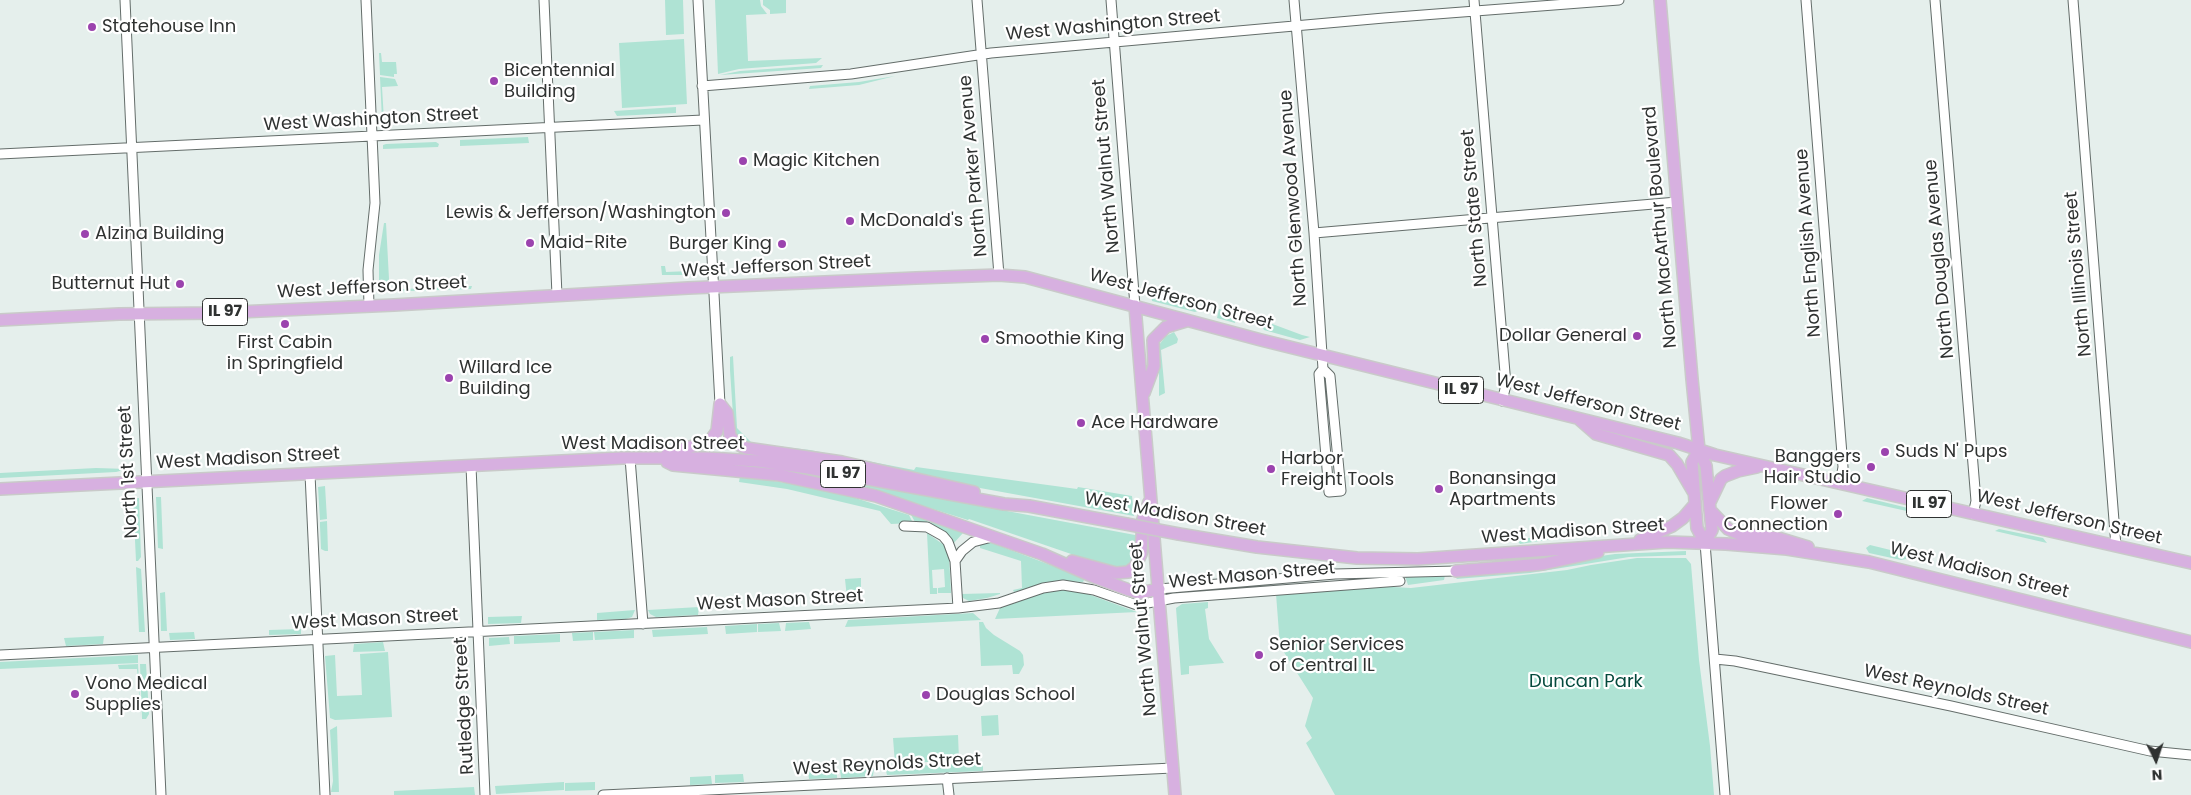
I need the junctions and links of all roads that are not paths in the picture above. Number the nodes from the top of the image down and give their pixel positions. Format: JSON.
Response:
{"nodes":[{"id":1,"x":125,"y":0,"type":"edge"},
{"id":2,"x":366,"y":0,"type":"edge"},
{"id":3,"x":544,"y":0,"type":"edge"},
{"id":4,"x":698,"y":0,"type":"edge"},
{"id":5,"x":977,"y":0,"type":"edge"},
{"id":6,"x":1110,"y":0,"type":"edge"},
{"id":7,"x":1294,"y":0,"type":"edge"},
{"id":8,"x":1474,"y":0,"type":"edge"},
{"id":9,"x":1619,"y":0,"type":"edge"},
{"id":10,"x":1660,"y":0,"type":"edge"},
{"id":11,"x":1806,"y":0,"type":"edge"},
{"id":12,"x":1935,"y":0,"type":"edge"},
{"id":13,"x":2073,"y":0,"type":"edge"},
{"id":14,"x":1475,"y":11,"type":"junction"},
{"id":15,"x":1296,"y":26,"type":"junction"},
{"id":16,"x":1114,"y":42,"type":"junction"},
{"id":17,"x":981,"y":54,"type":"junction"},
{"id":18,"x":702,"y":86,"type":"junction"},
{"id":19,"x":703,"y":120,"type":"junction"},
{"id":20,"x":550,"y":128,"type":"junction"},
{"id":21,"x":372,"y":136,"type":"junction"},
{"id":22,"x":131,"y":147,"type":"junction"},
{"id":23,"x":0,"y":154,"type":"edge"},
{"id":24,"x":1677,"y":202,"type":"junction"},
{"id":25,"x":1492,"y":218,"type":"junction"},
{"id":26,"x":1314,"y":233,"type":"junction"},
{"id":27,"x":1000,"y":275,"type":"junction"},
{"id":28,"x":712,"y":287,"type":"junction"},
{"id":29,"x":557,"y":295,"type":"junction"},
{"id":30,"x":369,"y":306,"type":"junction"},
{"id":31,"x":1136,"y":306,"type":"junction"},
{"id":32,"x":138,"y":314,"type":"junction"},
{"id":33,"x":0,"y":320,"type":"edge"},
{"id":34,"x":1190,"y":321,"type":"junction"},
{"id":35,"x":1322,"y":354,"type":"junction"},
{"id":36,"x":1323,"y":369,"type":"junction"},
{"id":37,"x":1143,"y":396,"type":"junction"},
{"id":38,"x":1502,"y":401,"type":"junction"},
{"id":39,"x":720,"y":404,"type":"junction"},
{"id":40,"x":1580,"y":420,"type":"junction"},
{"id":41,"x":1699,"y":450,"type":"junction"},
{"id":42,"x":656,"y":457,"type":"junction"},
{"id":43,"x":630,"y":458,"type":"junction"},
{"id":44,"x":471,"y":466,"type":"junction"},
{"id":45,"x":1764,"y":467,"type":"junction"},
{"id":46,"x":310,"y":474,"type":"junction"},
{"id":47,"x":146,"y":481,"type":"junction"},
{"id":48,"x":1840,"y":484,"type":"junction"},
{"id":49,"x":0,"y":488,"type":"edge"},
{"id":50,"x":1150,"y":496,"type":"junction"},
{"id":51,"x":1695,"y":499,"type":"junction"},
{"id":52,"x":1029,"y":506,"type":"junction"},
{"id":53,"x":1710,"y":507,"type":"junction"},
{"id":54,"x":1973,"y":514,"type":"junction"},
{"id":55,"x":904,"y":526,"type":"dead end"},
{"id":56,"x":992,"y":536,"type":"junction"},
{"id":57,"x":1705,"y":543,"type":"junction"},
{"id":58,"x":1632,"y":544,"type":"junction"},
{"id":59,"x":2116,"y":546,"type":"junction"},
{"id":60,"x":1823,"y":553,"type":"junction"},
{"id":61,"x":1042,"y":554,"type":"junction"},
{"id":62,"x":955,"y":561,"type":"junction"},
{"id":63,"x":2191,"y":563,"type":"edge"},
{"id":64,"x":1456,"y":571,"type":"joint"},
{"id":65,"x":1400,"y":580,"type":"dead end"},
{"id":66,"x":1159,"y":594,"type":"junction"},
{"id":67,"x":958,"y":608,"type":"junction"},
{"id":68,"x":642,"y":624,"type":"junction"},
{"id":69,"x":478,"y":632,"type":"junction"},
{"id":70,"x":318,"y":639,"type":"junction"},
{"id":71,"x":2191,"y":642,"type":"edge"},
{"id":72,"x":154,"y":648,"type":"junction"},
{"id":73,"x":0,"y":655,"type":"edge"},
{"id":74,"x":1715,"y":659,"type":"junction"},
{"id":75,"x":2191,"y":755,"type":"edge"},
{"id":76,"x":1173,"y":768,"type":"junction"},
{"id":77,"x":948,"y":778,"type":"junction"},
{"id":78,"x":161,"y":795,"type":"edge"},
{"id":79,"x":325,"y":795,"type":"edge"},
{"id":80,"x":485,"y":795,"type":"edge"},
{"id":81,"x":602,"y":795,"type":"edge"},
{"id":82,"x":948,"y":795,"type":"edge"},
{"id":83,"x":1175,"y":795,"type":"edge"},
{"id":84,"x":1725,"y":795,"type":"edge"}],
"edges":[{"from":1,"to":22,"type":"street","name":"North 1st Street"},
{"from":2,"to":21,"type":"street"},
{"from":3,"to":20,"type":"street"},
{"from":4,"to":18,"type":"street"},
{"from":5,"to":17,"type":"street","name":"North Parker Avenue"},
{"from":6,"to":16,"type":"street","name":"North Walnut Street"},
{"from":7,"to":15,"type":"street","name":"North Glenwood Avenue"},
{"from":8,"to":14,"type":"street","name":"North State Street"},
{"from":9,"to":14,"type":"street","name":"West Washington Street"},
{"from":10,"to":24,"type":"main road","name":"North MacArthur Boulevard"},
{"from":11,"to":48,"type":"street","name":"North English Avenue"},
{"from":12,"to":54,"type":"street","name":"North Douglas Avenue"},
{"from":13,"to":59,"type":"street","name":"North Illinois Street"},
{"from":14,"to":15,"type":"street","name":"West Washington Street"},
{"from":14,"to":25,"type":"street","name":"North State Street"},
{"from":15,"to":16,"type":"street","name":"West Washington Street"},
{"from":15,"to":26,"type":"street","name":"North Glenwood Avenue"},
{"from":16,"to":17,"type":"street","name":"West Washington Street"},
{"from":16,"to":31,"type":"street","name":"North Walnut Street"},
{"from":17,"to":18,"type":"street","name":"West Washington Street"},
{"from":17,"to":27,"type":"street","name":"North Parker Avenue"},
{"from":18,"to":19,"type":"street"},
{"from":19,"to":20,"type":"street","name":"West Washington Street"},
{"from":19,"to":28,"type":"street"},
{"from":20,"to":21,"type":"street","name":"West Washington Street"},
{"from":20,"to":29,"type":"street"},
{"from":21,"to":22,"type":"street","name":"West Washington Street"},
{"from":21,"to":30,"type":"street"},
{"from":22,"to":23,"type":"street","name":"West Washington Street"},
{"from":22,"to":32,"type":"street","name":"North 1st Street"},
{"from":24,"to":25,"type":"street"},
{"from":24,"to":41,"type":"main road","name":"North MacArthur Boulevard"},
{"from":25,"to":26,"type":"street"},
{"from":25,"to":38,"type":"street","name":"North State Street"},
{"from":26,"to":35,"type":"street","name":"North Glenwood Avenue"},
{"from":27,"to":28,"type":"main road","name":"West Jefferson Street","number":"IL 97"},
{"from":27,"to":31,"type":"main road","name":"West Jefferson Street","number":"IL 97"},
{"from":28,"to":29,"type":"main road","name":"West Jefferson Street","number":"IL 97"},
{"from":28,"to":39,"type":"street"},
{"from":29,"to":30,"type":"main road","name":"West Jefferson Street","number":"IL 97"},
{"from":30,"to":32,"type":"main road","name":"West Jefferson Street","number":"IL 97"},
{"from":31,"to":34,"type":"main road","name":"West Jefferson Street","number":"IL 97"},
{"from":31,"to":37,"type":"main road","name":"North Walnut Street"},
{"from":32,"to":33,"type":"main road","number":"IL 97"},
{"from":32,"to":47,"type":"street","name":"North 1st Street"},
{"from":34,"to":35,"type":"main road","name":"West Jefferson Street","number":"IL 97"},
{"from":34,"to":37,"type":"main road"},
{"from":35,"to":36,"type":"street","name":"North Glenwood Avenue"},
{"from":35,"to":38,"type":"main road","name":"West Jefferson Street","number":"IL 97"},
{"from":36,"to":36,"type":"street","name":"North Glenwood Avenue"},
{"from":37,"to":50,"type":"main road","name":"North Walnut Street"},
{"from":38,"to":40,"type":"main road","name":"West Jefferson Street","number":"IL 97"},
{"from":39,"to":42,"type":"main road"},
{"from":39,"to":52,"type":"main road"},
{"from":40,"to":41,"type":"main road","name":"West Jefferson Street","number":"IL 97"},
{"from":40,"to":51,"type":"main road"},
{"from":41,"to":45,"type":"main road","name":"West Jefferson Street","number":"IL 97"},
{"from":41,"to":51,"type":"main road","name":"North MacArthur Boulevard"},
{"from":41,"to":53,"type":"main road","name":"North MacArthur Boulevard"},
{"from":42,"to":43,"type":"main road","name":"West Madison Street","number":"IL 97"},
{"from":42,"to":52,"type":"main road","name":"West Madison Street","number":"IL 97"},
{"from":42,"to":56,"type":"main road"},
{"from":43,"to":44,"type":"main road","name":"West Madison Street","number":"IL 97"},
{"from":43,"to":68,"type":"street"},
{"from":44,"to":46,"type":"main road","name":"West Madison Street","number":"IL 97"},
{"from":44,"to":69,"type":"street","name":"Rutledge Street"},
{"from":45,"to":48,"type":"main road","name":"West Jefferson Street","number":"IL 97"},
{"from":45,"to":53,"type":"main road"},
{"from":46,"to":47,"type":"main road","name":"West Madison Street","number":"IL 97"},
{"from":46,"to":70,"type":"street"},
{"from":47,"to":49,"type":"main road","number":"IL 97"},
{"from":47,"to":72,"type":"street","name":"North 1st Street"},
{"from":48,"to":54,"type":"main road","name":"West Jefferson Street","number":"IL 97"},
{"from":50,"to":61,"type":"main road"},
{"from":50,"to":66,"type":"main road","name":"North Walnut Street"},
{"from":51,"to":57,"type":"main road","name":"North MacArthur Boulevard"},
{"from":51,"to":58,"type":"main road"},
{"from":52,"to":58,"type":"main road","name":"West Madison Street","number":"IL 97","bridge":true},
{"from":53,"to":57,"type":"main road","name":"North MacArthur Boulevard"},
{"from":53,"to":60,"type":"main road"},
{"from":54,"to":59,"type":"main road","name":"West Jefferson Street","number":"IL 97"},
{"from":55,"to":62,"type":"street"},
{"from":56,"to":61,"type":"main road"},
{"from":56,"to":62,"type":"street"},
{"from":57,"to":58,"type":"main road","name":"West Madison Street","number":"IL 97"},
{"from":57,"to":60,"type":"main road","name":"West Madison Street","number":"IL 97"},
{"from":57,"to":74,"type":"street","name":"North MacArthur Boulevard"},
{"from":58,"to":64,"type":"main road"},
{"from":59,"to":63,"type":"main road","name":"West Jefferson Street","number":"IL 97"},
{"from":60,"to":71,"type":"main road","name":"West Madison Street","number":"IL 97"},
{"from":61,"to":66,"type":"main road"},
{"from":62,"to":67,"type":"street"},
{"from":64,"to":66,"type":"street","name":"West Mason Street"},
{"from":65,"to":66,"type":"street","name":"West Mason Street"},
{"from":66,"to":67,"type":"street","name":"West Mason Street"},
{"from":66,"to":76,"type":"main road","name":"North Walnut Street"},
{"from":67,"to":68,"type":"street","name":"West Mason Street"},
{"from":68,"to":69,"type":"street","name":"West Mason Street"},
{"from":69,"to":70,"type":"street","name":"West Mason Street"},
{"from":69,"to":80,"type":"street","name":"Rutledge Street"},
{"from":70,"to":72,"type":"street","name":"West Mason Street"},
{"from":70,"to":79,"type":"street"},
{"from":72,"to":73,"type":"street","name":"West Mason Street"},
{"from":72,"to":78,"type":"street","name":"North 1st Street"},
{"from":74,"to":75,"type":"street","name":"West Reynolds Street"},
{"from":74,"to":84,"type":"street","name":"North MacArthur Boulevard"},
{"from":76,"to":77,"type":"street","name":"West Reynolds Street"},
{"from":76,"to":83,"type":"main road","name":"North Walnut Street"},
{"from":77,"to":81,"type":"street","name":"West Reynolds Street"},
{"from":77,"to":82,"type":"street"}]}
